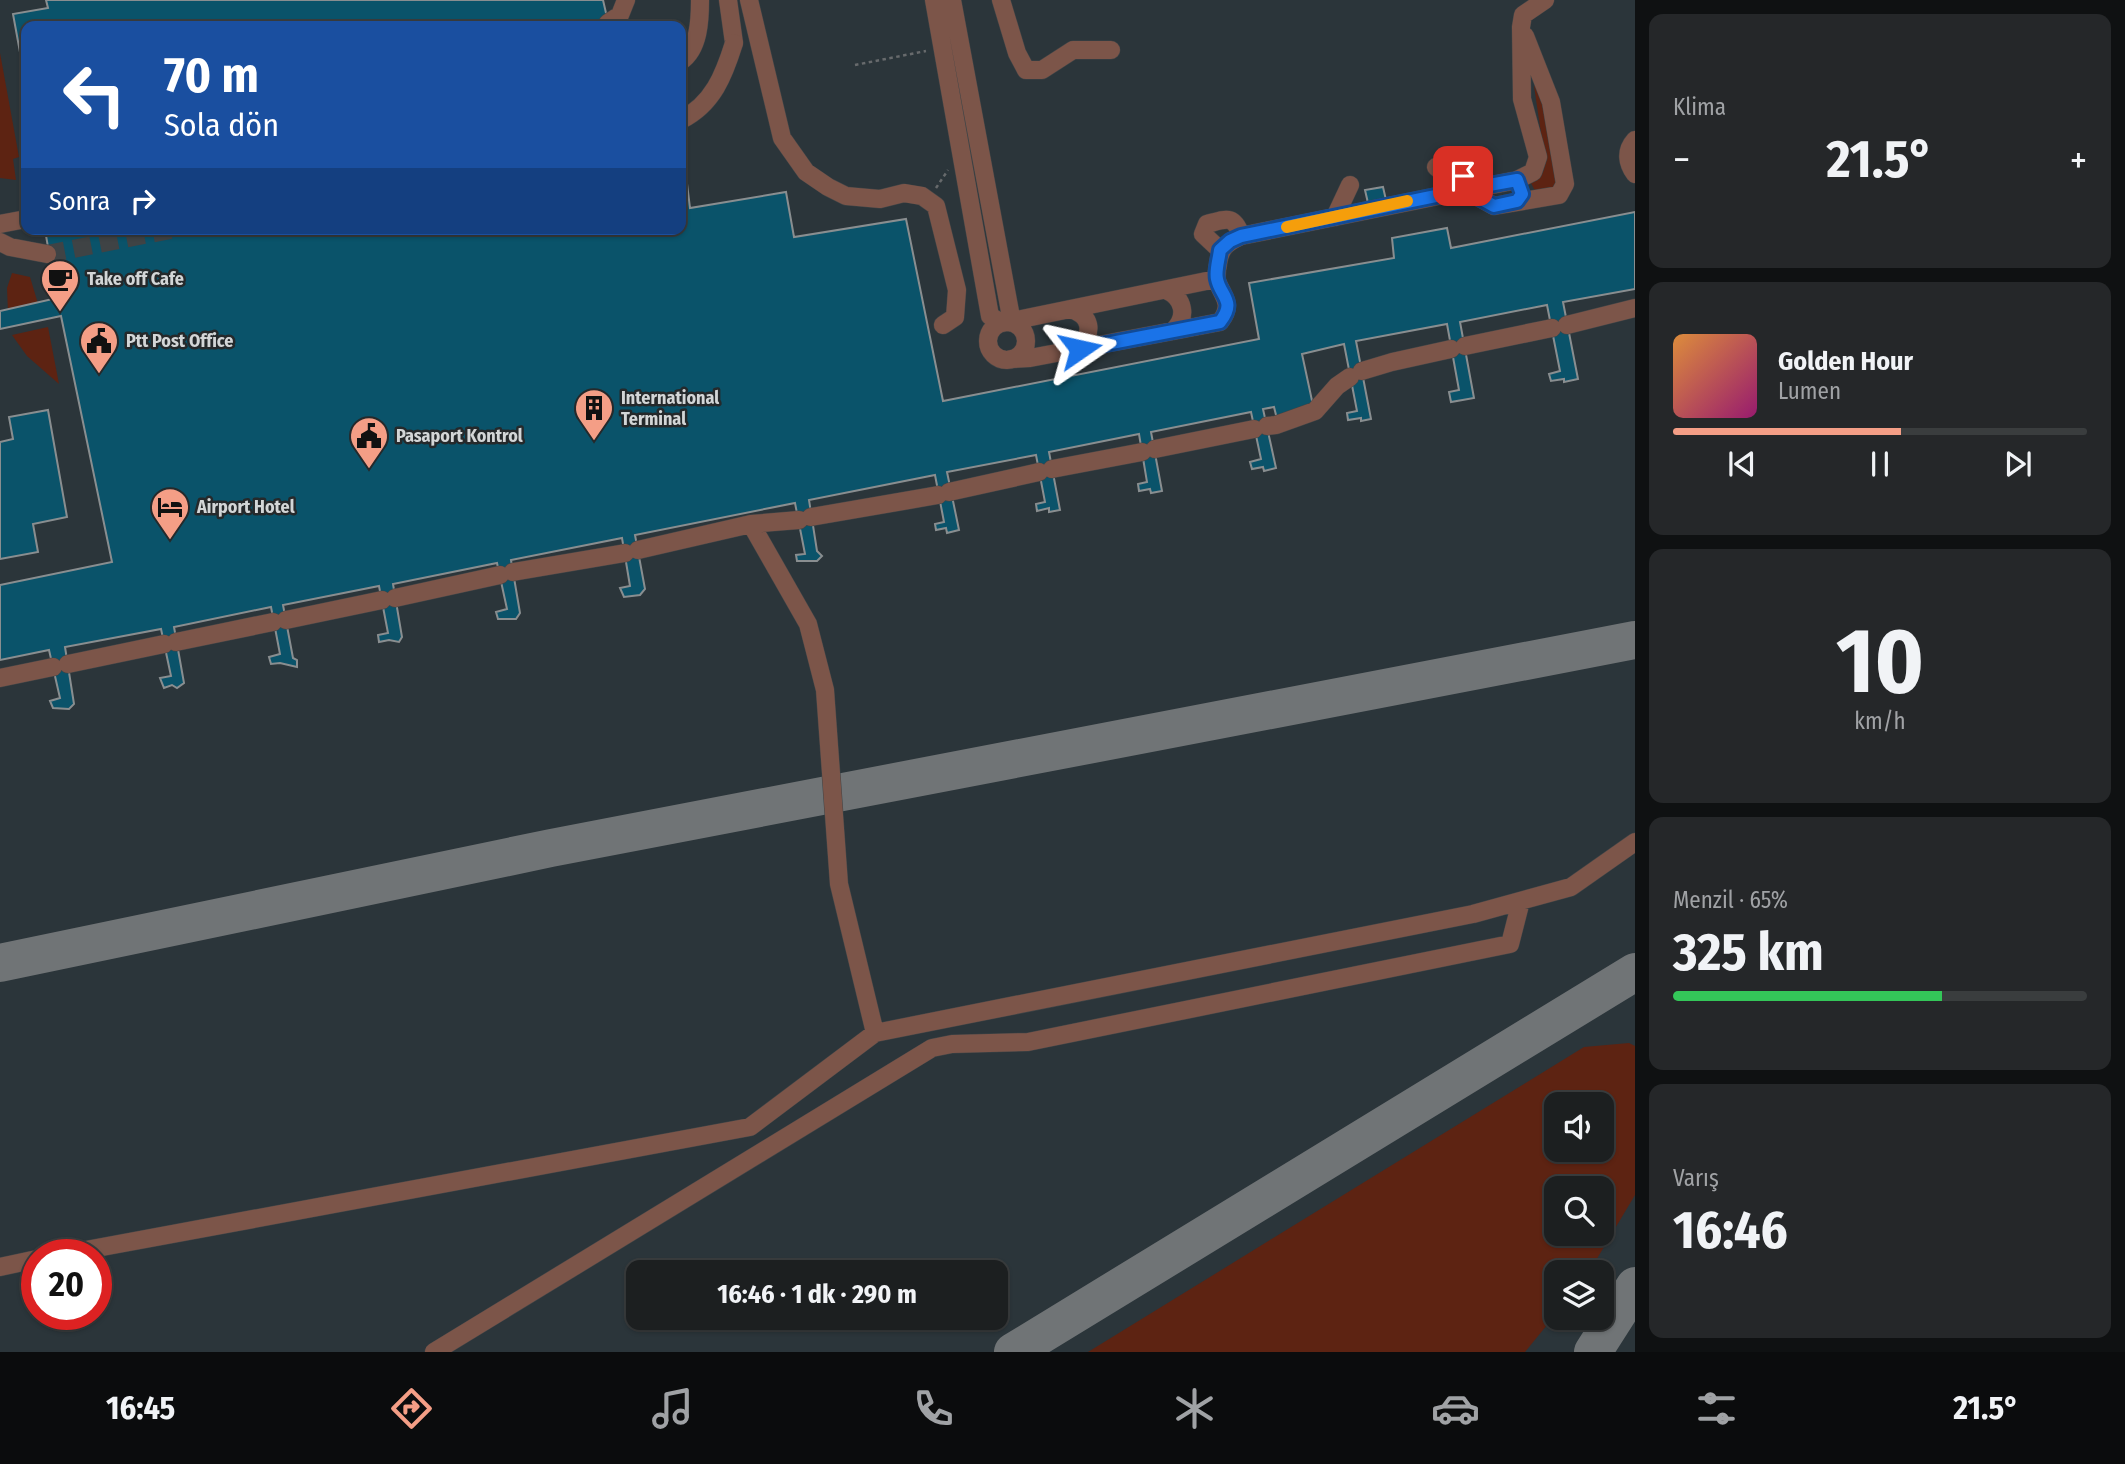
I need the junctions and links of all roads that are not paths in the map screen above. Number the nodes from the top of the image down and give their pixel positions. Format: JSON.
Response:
{"nodes":[{"id":1,"x":626,"y":0,"type":"edge"},
{"id":2,"x":701,"y":0,"type":"edge"},
{"id":3,"x":728,"y":0,"type":"edge"},
{"id":4,"x":749,"y":0,"type":"edge"},
{"id":5,"x":934,"y":0,"type":"edge"},
{"id":6,"x":952,"y":0,"type":"edge"},
{"id":7,"x":1001,"y":0,"type":"edge"},
{"id":8,"x":1545,"y":0,"type":"edge"},
{"id":9,"x":611,"y":21,"type":"edge"},
{"id":10,"x":1521,"y":27,"type":"junction"},
{"id":11,"x":1111,"y":50,"type":"dead end"},
{"id":12,"x":686,"y":57,"type":"edge"},
{"id":13,"x":686,"y":117,"type":"edge"},
{"id":14,"x":1635,"y":140,"type":"edge"},
{"id":15,"x":1442,"y":165,"type":"dead end"},
{"id":16,"x":1635,"y":174,"type":"edge"},
{"id":17,"x":1517,"y":180,"type":"junction"},
{"id":18,"x":1355,"y":184,"type":"dead end"},
{"id":19,"x":1471,"y":189,"type":"junction"},
{"id":20,"x":1517,"y":201,"type":"junction"},
{"id":21,"x":0,"y":215,"type":"edge"},
{"id":22,"x":1340,"y":216,"type":"junction"},
{"id":23,"x":21,"y":217,"type":"edge"},
{"id":24,"x":21,"y":218,"type":"edge"},
{"id":25,"x":0,"y":224,"type":"edge"},
{"id":26,"x":1241,"y":236,"type":"junction"},
{"id":27,"x":0,"y":242,"type":"edge"},
{"id":28,"x":1220,"y":250,"type":"junction"},
{"id":29,"x":47,"y":254,"type":"tunnel mouth"},
{"id":30,"x":1216,"y":279,"type":"junction"},
{"id":31,"x":1166,"y":290,"type":"junction"},
{"id":32,"x":1635,"y":308,"type":"edge"},
{"id":33,"x":1070,"y":309,"type":"junction"},
{"id":34,"x":1002,"y":323,"type":"junction"},
{"id":35,"x":943,"y":325,"type":"dead end"},
{"id":36,"x":1173,"y":331,"type":"junction"},
{"id":37,"x":1080,"y":349,"type":"junction"},
{"id":38,"x":1011,"y":359,"type":"junction"},
{"id":39,"x":751,"y":524,"type":"junction"},
{"id":40,"x":0,"y":678,"type":"edge"},
{"id":41,"x":1635,"y":842,"type":"edge"},
{"id":42,"x":1521,"y":901,"type":"junction"},
{"id":43,"x":875,"y":1033,"type":"junction"},
{"id":44,"x":112,"y":1245,"type":"edge"},
{"id":45,"x":21,"y":1262,"type":"edge"},
{"id":46,"x":0,"y":1267,"type":"edge"},
{"id":47,"x":434,"y":1352,"type":"edge"}],
"edges":[{"from":1,"to":9,"type":"lane"},
{"from":2,"to":12,"type":"lane"},
{"from":3,"to":13,"type":"lane","bridge":true},
{"from":4,"to":35,"type":"lane"},
{"from":5,"to":34,"type":"lane"},
{"from":6,"to":34,"type":"lane"},
{"from":7,"to":11,"type":"lane"},
{"from":8,"to":10,"type":"lane"},
{"from":10,"to":17,"type":"lane"},
{"from":10,"to":20,"type":"lane"},
{"from":14,"to":16,"type":"lane"},
{"from":15,"to":19,"type":"lane"},
{"from":17,"to":19,"type":"lane"},
{"from":17,"to":20,"type":"lane"},
{"from":18,"to":22,"type":"lane"},
{"from":19,"to":20,"type":"lane"},
{"from":19,"to":22,"type":"lane"},
{"from":21,"to":23,"type":"lane"},
{"from":22,"to":26,"type":"lane"},
{"from":24,"to":25,"type":"lane"},
{"from":26,"to":28,"type":"lane"},
{"from":26,"to":28,"type":"lane"},
{"from":27,"to":29,"type":"lane"},
{"from":28,"to":30,"type":"lane"},
{"from":30,"to":31,"type":"lane"},
{"from":30,"to":36,"type":"lane"},
{"from":31,"to":33,"type":"lane"},
{"from":31,"to":36,"type":"lane"},
{"from":32,"to":39,"type":"lane"},
{"from":33,"to":34,"type":"lane"},
{"from":33,"to":37,"type":"lane"},
{"from":34,"to":38,"type":"lane"},
{"from":34,"to":38,"type":"lane"},
{"from":36,"to":37,"type":"lane"},
{"from":37,"to":38,"type":"lane"},
{"from":39,"to":40,"type":"lane"},
{"from":39,"to":43,"type":"lane"},
{"from":41,"to":42,"type":"lane"},
{"from":42,"to":43,"type":"lane"},
{"from":42,"to":47,"type":"lane"},
{"from":43,"to":44,"type":"lane"},
{"from":45,"to":46,"type":"lane"}]}
